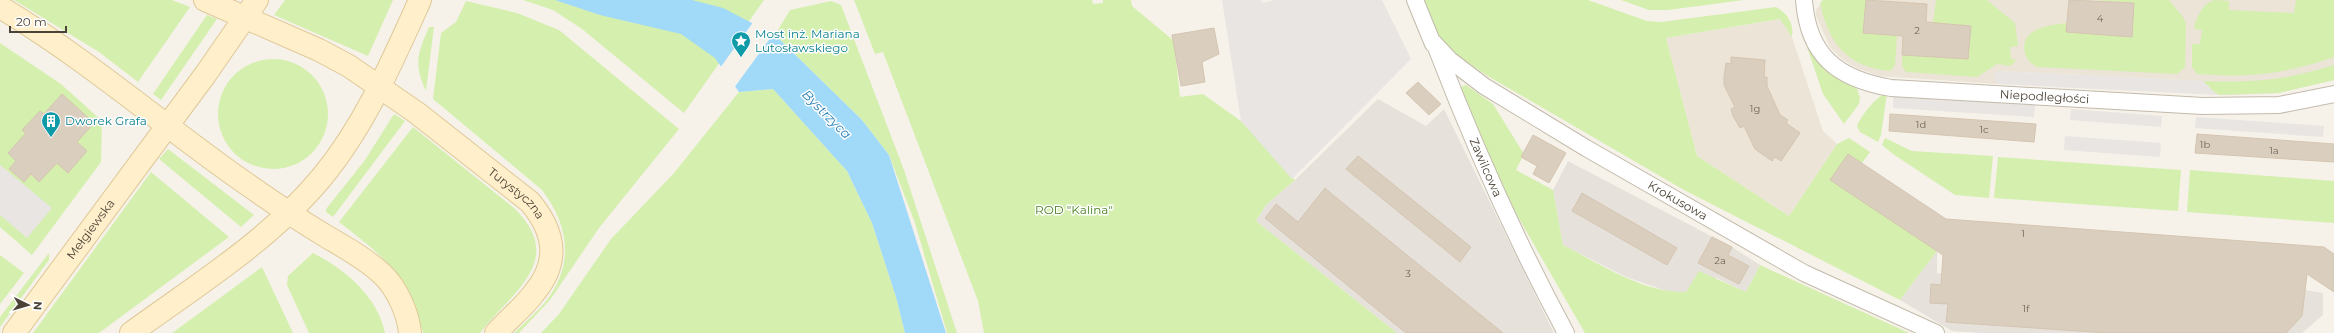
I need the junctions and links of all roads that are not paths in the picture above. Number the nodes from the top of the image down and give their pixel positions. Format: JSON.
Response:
{"nodes":[{"id":1,"x":205,"y":0,"type":"edge"},
{"id":2,"x":257,"y":0,"type":"edge"},
{"id":3,"x":1415,"y":0,"type":"edge"},
{"id":4,"x":1804,"y":0,"type":"edge"},
{"id":5,"x":0,"y":7,"type":"edge"},
{"id":6,"x":416,"y":10,"type":"edge"},
{"id":7,"x":244,"y":18,"type":"junction"},
{"id":8,"x":1434,"y":42,"type":"junction"},
{"id":9,"x":380,"y":86,"type":"junction"},
{"id":10,"x":2334,"y":94,"type":"edge"},
{"id":11,"x":168,"y":126,"type":"junction"},
{"id":12,"x":288,"y":212,"type":"junction"},
{"id":13,"x":14,"y":333,"type":"edge"},
{"id":14,"x":131,"y":333,"type":"edge"},
{"id":15,"x":410,"y":333,"type":"edge"},
{"id":16,"x":496,"y":333,"type":"edge"},
{"id":17,"x":1566,"y":333,"type":"edge"},
{"id":18,"x":1936,"y":333,"type":"edge"}],
"edges":[{"from":1,"to":7,"type":"main road","name":"Turystyczna"},
{"from":2,"to":7,"type":"main road"},
{"from":3,"to":8,"type":"street","name":"Zawilcowa"},
{"from":4,"to":10,"type":"street","name":"Niepodległości"},
{"from":5,"to":11,"type":"main road"},
{"from":6,"to":9,"type":"main road"},
{"from":7,"to":9,"type":"main road","name":"Turystyczna"},
{"from":7,"to":11,"type":"main road","name":"Mełgiewska"},
{"from":8,"to":17,"type":"street","name":"Zawilcowa"},
{"from":8,"to":18,"type":"street","name":"Krokusowa"},
{"from":9,"to":12,"type":"main road"},
{"from":9,"to":16,"type":"main road","name":"Turystyczna"},
{"from":11,"to":12,"type":"main road"},
{"from":11,"to":13,"type":"main road","name":"Mełgiewska"},
{"from":12,"to":14,"type":"main road"},
{"from":12,"to":15,"type":"main road"}]}
